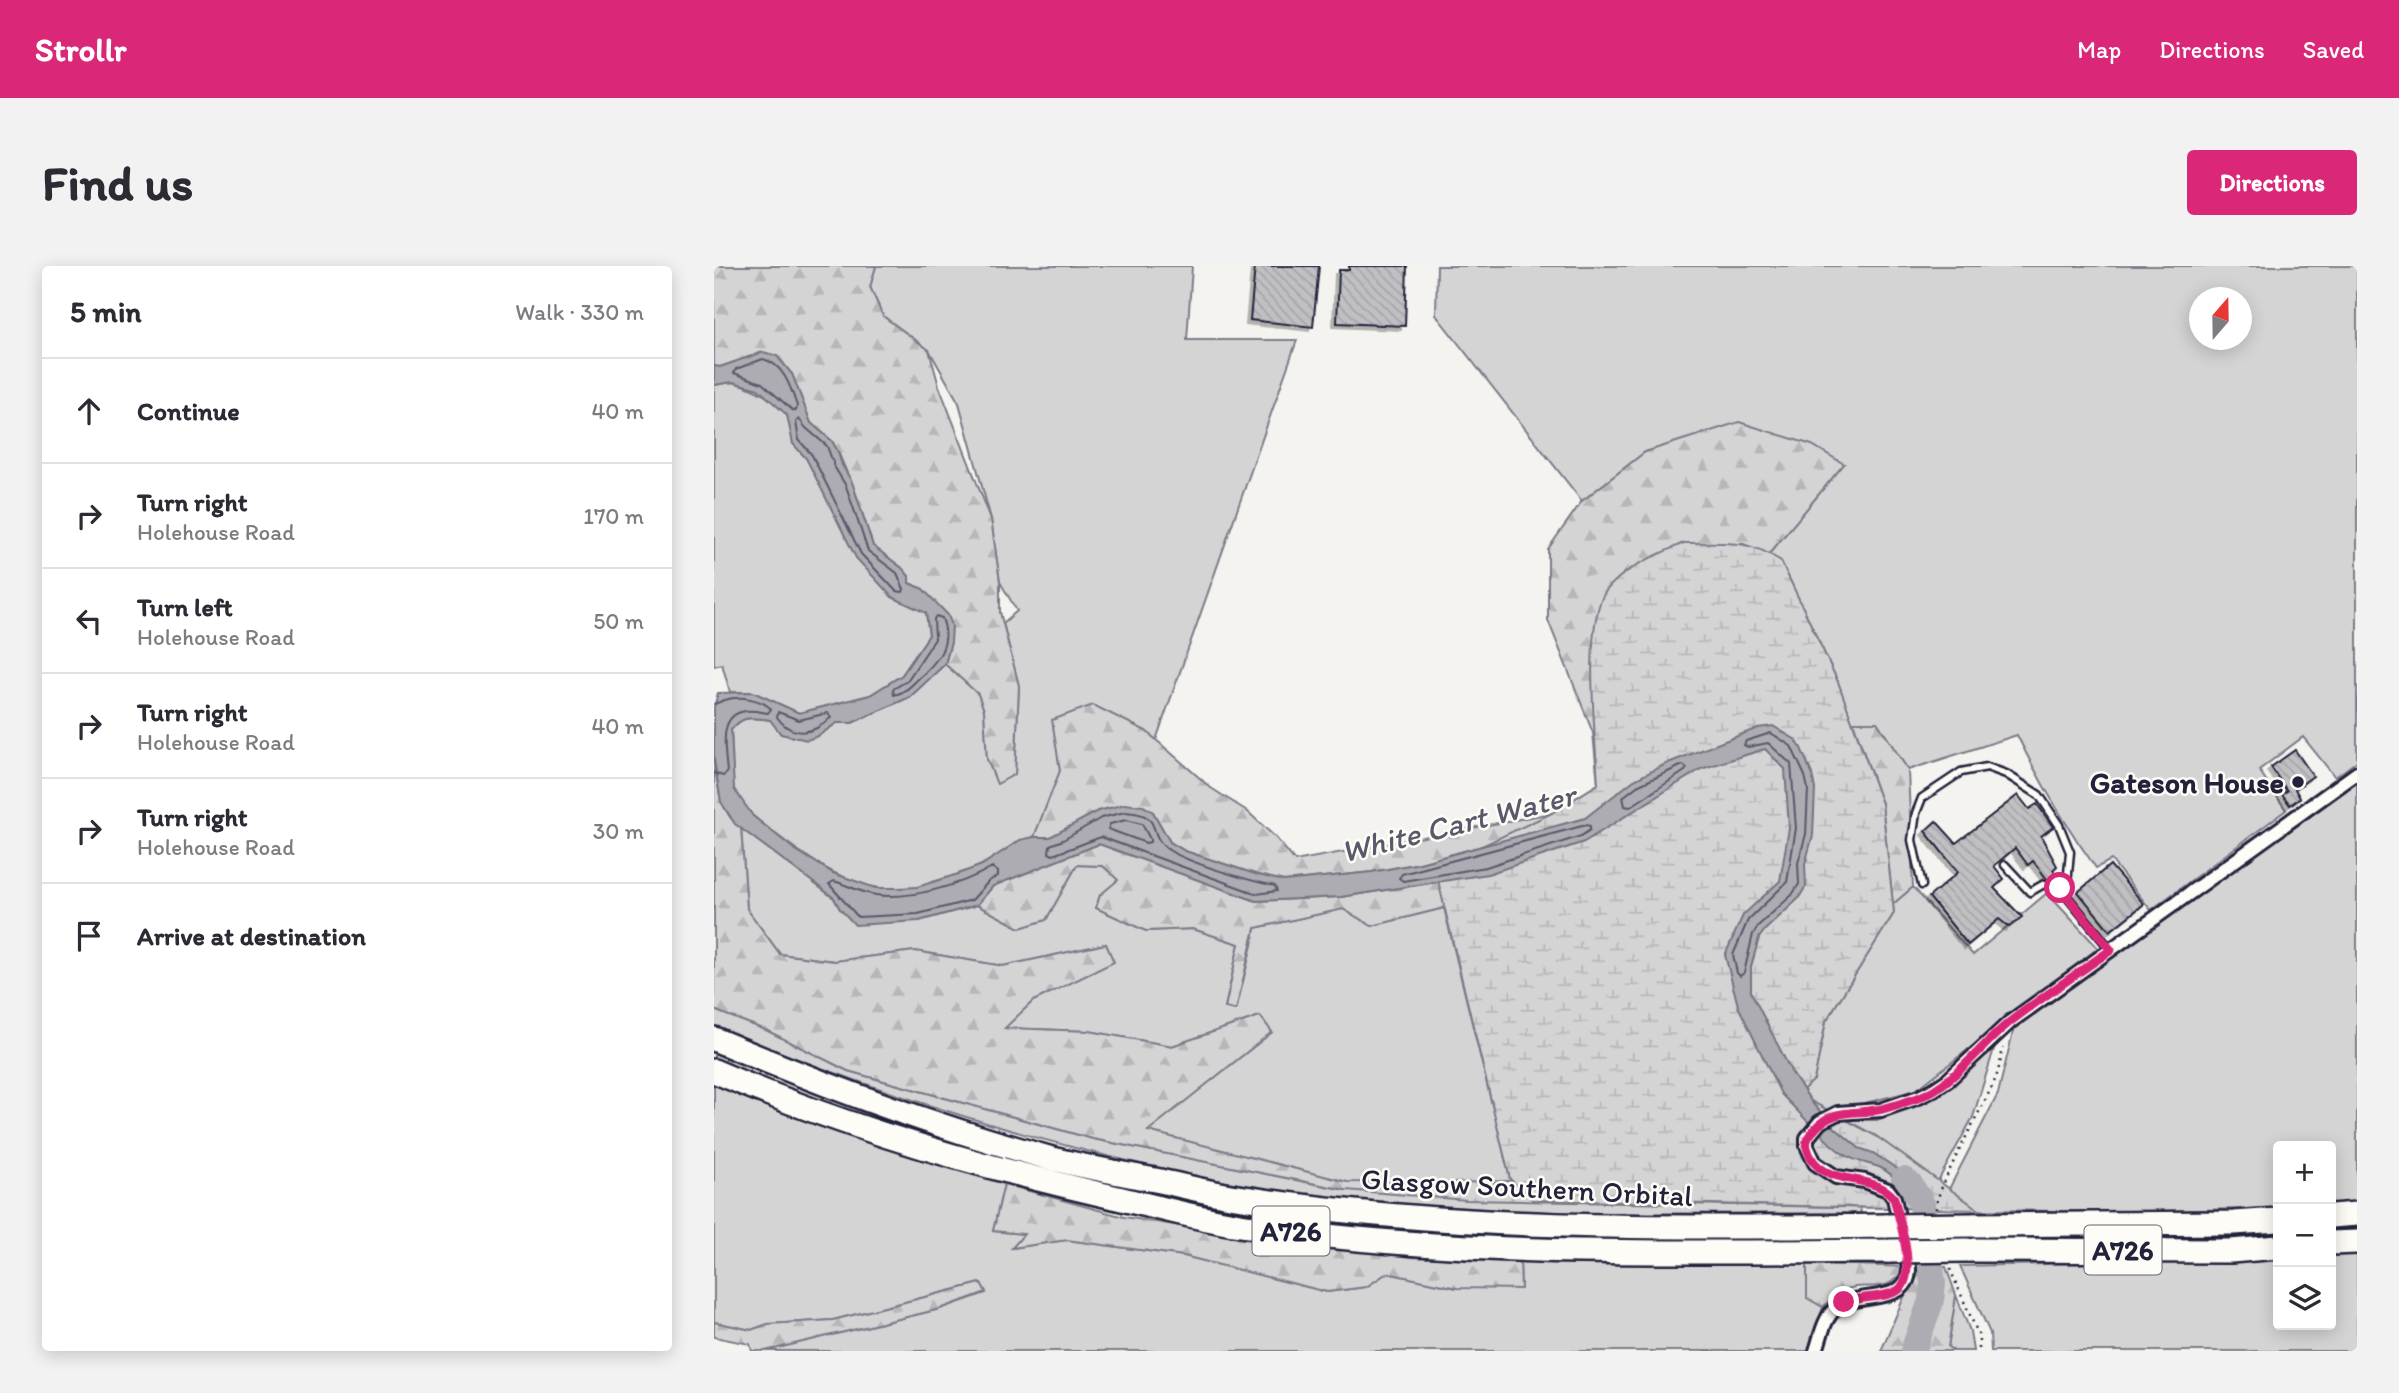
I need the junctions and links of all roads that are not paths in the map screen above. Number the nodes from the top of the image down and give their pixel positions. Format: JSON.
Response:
{"nodes":[{"id":1,"x":2357,"y":773,"type":"edge"},
{"id":2,"x":2005,"y":864,"type":"dead end"},
{"id":3,"x":1922,"y":885,"type":"dead end"},
{"id":4,"x":2066,"y":895,"type":"junction"},
{"id":5,"x":2111,"y":950,"type":"junction"},
{"id":6,"x":714,"y":1039,"type":"edge"},
{"id":7,"x":714,"y":1071,"type":"edge"},
{"id":8,"x":2357,"y":1214,"type":"edge"},
{"id":9,"x":2336,"y":1216,"type":"edge"},
{"id":10,"x":2273,"y":1220,"type":"edge"},
{"id":11,"x":2357,"y":1242,"type":"edge"},
{"id":12,"x":2336,"y":1244,"type":"edge"},
{"id":13,"x":2273,"y":1247,"type":"edge"},
{"id":14,"x":1816,"y":1351,"type":"edge"}],
"edges":[{"from":1,"to":5,"type":"street"},
{"from":2,"to":4,"type":"lane"},
{"from":3,"to":4,"type":"lane"},
{"from":4,"to":5,"type":"lane"},
{"from":5,"to":14,"type":"street"},
{"from":6,"to":10,"type":"highway","name":"Glasgow Southern Orbital","number":"A726","bridge":true},
{"from":7,"to":13,"type":"highway","name":"Glasgow Southern Orbital","number":"A726","bridge":true},
{"from":8,"to":9,"type":"highway"},
{"from":11,"to":12,"type":"highway"}]}
